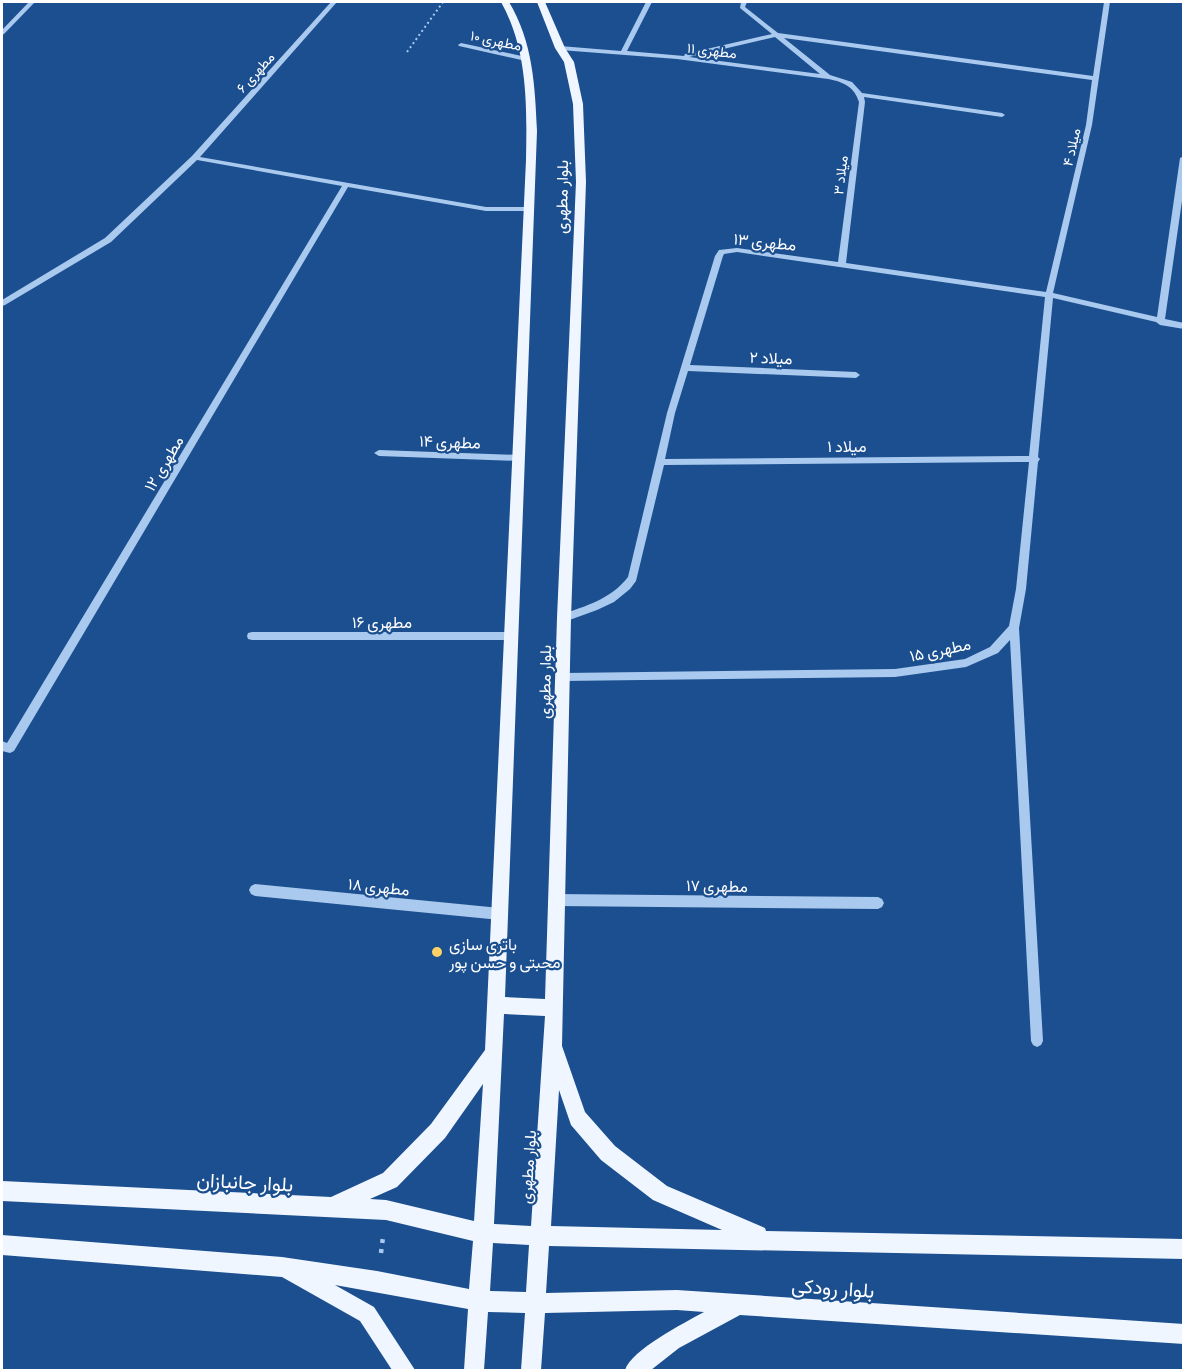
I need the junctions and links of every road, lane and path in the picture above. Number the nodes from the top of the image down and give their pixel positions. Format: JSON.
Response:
{"nodes":[{"id":1,"x":32,"y":2,"type":"edge"},
{"id":2,"x":334,"y":2,"type":"edge"},
{"id":3,"x":443,"y":2,"type":"edge"},
{"id":4,"x":505,"y":2,"type":"edge"},
{"id":5,"x":541,"y":2,"type":"edge"},
{"id":6,"x":649,"y":2,"type":"edge"},
{"id":7,"x":1107,"y":2,"type":"edge"},
{"id":8,"x":743,"y":4,"type":"edge"},
{"id":9,"x":2,"y":33,"type":"edge"},
{"id":10,"x":777,"y":35,"type":"junction"},
{"id":11,"x":461,"y":45,"type":"dead end"},
{"id":12,"x":560,"y":48,"type":"junction"},
{"id":13,"x":407,"y":52,"type":"dead end"},
{"id":14,"x":623,"y":53,"type":"junction"},
{"id":15,"x":677,"y":57,"type":"junction"},
{"id":16,"x":526,"y":59,"type":"junction"},
{"id":17,"x":828,"y":77,"type":"junction"},
{"id":18,"x":1096,"y":78,"type":"junction"},
{"id":19,"x":859,"y":92,"type":"junction"},
{"id":20,"x":1002,"y":115,"type":"dead end"},
{"id":21,"x":195,"y":158,"type":"junction"},
{"id":22,"x":1184,"y":158,"type":"edge"},
{"id":23,"x":346,"y":185,"type":"junction"},
{"id":24,"x":530,"y":209,"type":"junction"},
{"id":25,"x":842,"y":265,"type":"junction"},
{"id":26,"x":1049,"y":295,"type":"junction"},
{"id":27,"x":2,"y":303,"type":"edge"},
{"id":28,"x":1160,"y":322,"type":"junction"},
{"id":29,"x":1184,"y":326,"type":"edge"},
{"id":30,"x":685,"y":368,"type":"junction"},
{"id":31,"x":856,"y":375,"type":"dead end"},
{"id":32,"x":379,"y":453,"type":"dead end"},
{"id":33,"x":519,"y":459,"type":"junction"},
{"id":34,"x":1035,"y":459,"type":"junction"},
{"id":35,"x":660,"y":462,"type":"junction"},
{"id":36,"x":564,"y":618,"type":"junction"},
{"id":37,"x":1014,"y":628,"type":"junction"},
{"id":38,"x":252,"y":636,"type":"dead end"},
{"id":39,"x":512,"y":636,"type":"junction"},
{"id":40,"x":563,"y":677,"type":"junction"},
{"id":41,"x":2,"y":746,"type":"edge"},
{"id":42,"x":255,"y":890,"type":"dead end"},
{"id":43,"x":556,"y":900,"type":"junction"},
{"id":44,"x":878,"y":903,"type":"dead end"},
{"id":45,"x":500,"y":914,"type":"junction"},
{"id":46,"x":496,"y":1005,"type":"junction"},
{"id":47,"x":554,"y":1008,"type":"junction"},
{"id":48,"x":1037,"y":1041,"type":"dead end"},
{"id":49,"x":553,"y":1043,"type":"junction"},
{"id":50,"x":494,"y":1053,"type":"junction"},
{"id":51,"x":2,"y":1191,"type":"edge"},
{"id":52,"x":332,"y":1207,"type":"junction"},
{"id":53,"x":386,"y":1210,"type":"junction"},
{"id":54,"x":483,"y":1233,"type":"junction"},
{"id":55,"x":541,"y":1236,"type":"junction"},
{"id":56,"x":767,"y":1239,"type":"junction"},
{"id":57,"x":2,"y":1245,"type":"edge"},
{"id":58,"x":1184,"y":1249,"type":"edge"},
{"id":59,"x":282,"y":1267,"type":"junction"},
{"id":60,"x":377,"y":1281,"type":"junction"},
{"id":61,"x":479,"y":1301,"type":"junction"},
{"id":62,"x":536,"y":1303,"type":"junction"},
{"id":63,"x":737,"y":1305,"type":"junction"},
{"id":64,"x":1184,"y":1334,"type":"edge"},
{"id":65,"x":404,"y":1371,"type":"edge"},
{"id":66,"x":474,"y":1371,"type":"edge"},
{"id":67,"x":531,"y":1371,"type":"edge"},
{"id":68,"x":635,"y":1371,"type":"edge"}],
"edges":[{"from":1,"to":9,"type":"street"},
{"from":2,"to":21,"type":"street","name":"مطهری ۶"},
{"from":3,"to":13,"type":"path"},
{"from":4,"to":16,"type":"main road","name":"بلوار مطهری"},
{"from":5,"to":12,"type":"main road","name":"بلوار مطهری"},
{"from":6,"to":14,"type":"street"},
{"from":7,"to":18,"type":"street","name":"میلاد ۴"},
{"from":8,"to":10,"type":"street"},
{"from":10,"to":15,"type":"street"},
{"from":10,"to":17,"type":"street"},
{"from":10,"to":18,"type":"street"},
{"from":11,"to":16,"type":"street","name":"مطهری ۱۰"},
{"from":12,"to":14,"type":"street","name":"مطهری ۱۱"},
{"from":12,"to":36,"type":"main road","name":"بلوار مطهری"},
{"from":14,"to":15,"type":"street","name":"مطهری ۱۱"},
{"from":15,"to":17,"type":"street","name":"مطهری ۱۱"},
{"from":16,"to":24,"type":"main road","name":"بلوار مطهری"},
{"from":17,"to":19,"type":"street","name":"مطهری ۱۱"},
{"from":18,"to":26,"type":"street","name":"میلاد ۴"},
{"from":19,"to":20,"type":"street","name":"مطهری ۱۱"},
{"from":19,"to":25,"type":"street","name":"میلاد ۳"},
{"from":21,"to":23,"type":"street"},
{"from":21,"to":27,"type":"street","name":"مطهری ۶"},
{"from":22,"to":28,"type":"street"},
{"from":23,"to":24,"type":"street"},
{"from":23,"to":41,"type":"street","name":"مطهری ۱۲"},
{"from":24,"to":33,"type":"main road","name":"بلوار مطهری"},
{"from":25,"to":26,"type":"street","name":"مطهری ۱۳"},
{"from":25,"to":30,"type":"street","name":"مطهری ۱۳"},
{"from":26,"to":28,"type":"street","name":"مطهری ۱۳"},
{"from":26,"to":34,"type":"street"},
{"from":28,"to":29,"type":"street","name":"مطهری ۱۳"},
{"from":30,"to":31,"type":"street","name":"میلاد ۲"},
{"from":30,"to":35,"type":"street","name":"مطهری ۱۳"},
{"from":32,"to":33,"type":"street","name":"مطهری ۱۴"},
{"from":33,"to":39,"type":"main road","name":"بلوار مطهری"},
{"from":34,"to":35,"type":"street","name":"میلاد ۱"},
{"from":34,"to":37,"type":"street"},
{"from":35,"to":36,"type":"street","name":"مطهری ۱۳"},
{"from":36,"to":40,"type":"main road","name":"بلوار مطهری"},
{"from":37,"to":40,"type":"street","name":"مطهری ۱۵"},
{"from":37,"to":48,"type":"street"},
{"from":38,"to":39,"type":"street","name":"مطهری ۱۶"},
{"from":39,"to":45,"type":"main road","name":"بلوار مطهری"},
{"from":40,"to":43,"type":"main road","name":"بلوار مطهری"},
{"from":42,"to":45,"type":"street","name":"مطهری ۱۸"},
{"from":43,"to":44,"type":"street","name":"مطهری ۱۷"},
{"from":43,"to":47,"type":"main road","name":"بلوار مطهری"},
{"from":45,"to":46,"type":"main road","name":"بلوار مطهری"},
{"from":46,"to":47,"type":"main road"},
{"from":46,"to":50,"type":"main road","name":"بلوار مطهری"},
{"from":47,"to":49,"type":"main road","name":"بلوار مطهری"},
{"from":49,"to":55,"type":"main road","name":"بلوار مطهری"},
{"from":49,"to":56,"type":"main road"},
{"from":50,"to":52,"type":"main road"},
{"from":50,"to":54,"type":"main road","name":"بلوار مطهری"},
{"from":51,"to":52,"type":"main road","name":"بلوار جانبازان"},
{"from":52,"to":53,"type":"main road","name":"بلوار جانبازان"},
{"from":53,"to":54,"type":"main road","name":"بلوار جانبازان"},
{"from":53,"to":60,"type":"path"},
{"from":54,"to":55,"type":"main road"},
{"from":54,"to":61,"type":"main road","name":"بلوار مطهری"},
{"from":55,"to":56,"type":"main road"},
{"from":55,"to":62,"type":"main road","name":"بلوار مطهری"},
{"from":56,"to":58,"type":"main road"},
{"from":57,"to":59,"type":"main road"},
{"from":59,"to":60,"type":"main road"},
{"from":59,"to":65,"type":"main road"},
{"from":60,"to":61,"type":"main road"},
{"from":61,"to":62,"type":"main road","name":"بلوار رودکی"},
{"from":61,"to":66,"type":"main road","name":"بلوار مطهری"},
{"from":62,"to":63,"type":"main road","name":"بلوار رودکی"},
{"from":62,"to":67,"type":"main road","name":"بلوار مطهری"},
{"from":63,"to":64,"type":"main road","name":"بلوار رودکی"},
{"from":63,"to":68,"type":"main road"}]}
